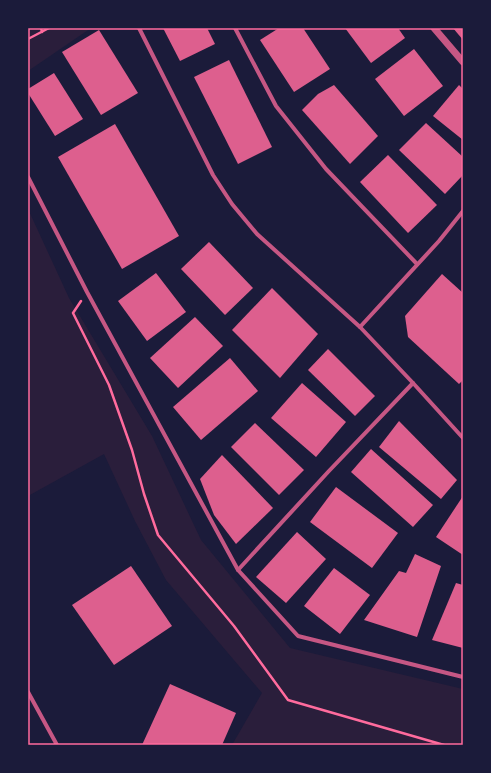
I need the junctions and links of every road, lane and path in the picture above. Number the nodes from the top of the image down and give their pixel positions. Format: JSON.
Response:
{"nodes":[{"id":1,"x":41,"y":28,"type":"edge"},
{"id":2,"x":49,"y":28,"type":"edge"},
{"id":3,"x":139,"y":28,"type":"edge"},
{"id":4,"x":235,"y":28,"type":"edge"},
{"id":5,"x":434,"y":28,"type":"edge"},
{"id":6,"x":42,"y":32,"type":"junction"},
{"id":7,"x":28,"y":40,"type":"edge"},
{"id":8,"x":463,"y":62,"type":"edge"},
{"id":9,"x":28,"y":177,"type":"edge"},
{"id":10,"x":463,"y":212,"type":"edge"},
{"id":11,"x":417,"y":264,"type":"junction"},
{"id":12,"x":86,"y":292,"type":"junction"},
{"id":13,"x":360,"y":327,"type":"junction"},
{"id":14,"x":413,"y":383,"type":"junction"},
{"id":15,"x":463,"y":438,"type":"edge"},
{"id":16,"x":238,"y":570,"type":"junction"},
{"id":17,"x":463,"y":677,"type":"edge"},
{"id":18,"x":28,"y":692,"type":"edge"},
{"id":19,"x":57,"y":745,"type":"edge"},
{"id":20,"x":444,"y":745,"type":"edge"}],
"edges":[{"from":1,"to":6,"type":"path"},
{"from":2,"to":6,"type":"path"},
{"from":3,"to":13,"type":"street"},
{"from":4,"to":11,"type":"street"},
{"from":5,"to":8,"type":"street"},
{"from":6,"to":7,"type":"path"},
{"from":9,"to":12,"type":"street"},
{"from":10,"to":11,"type":"street"},
{"from":11,"to":13,"type":"street"},
{"from":12,"to":16,"type":"street"},
{"from":12,"to":20,"type":"path"},
{"from":13,"to":14,"type":"street"},
{"from":14,"to":15,"type":"street"},
{"from":14,"to":16,"type":"street"},
{"from":16,"to":17,"type":"street"},
{"from":18,"to":19,"type":"street"}]}
